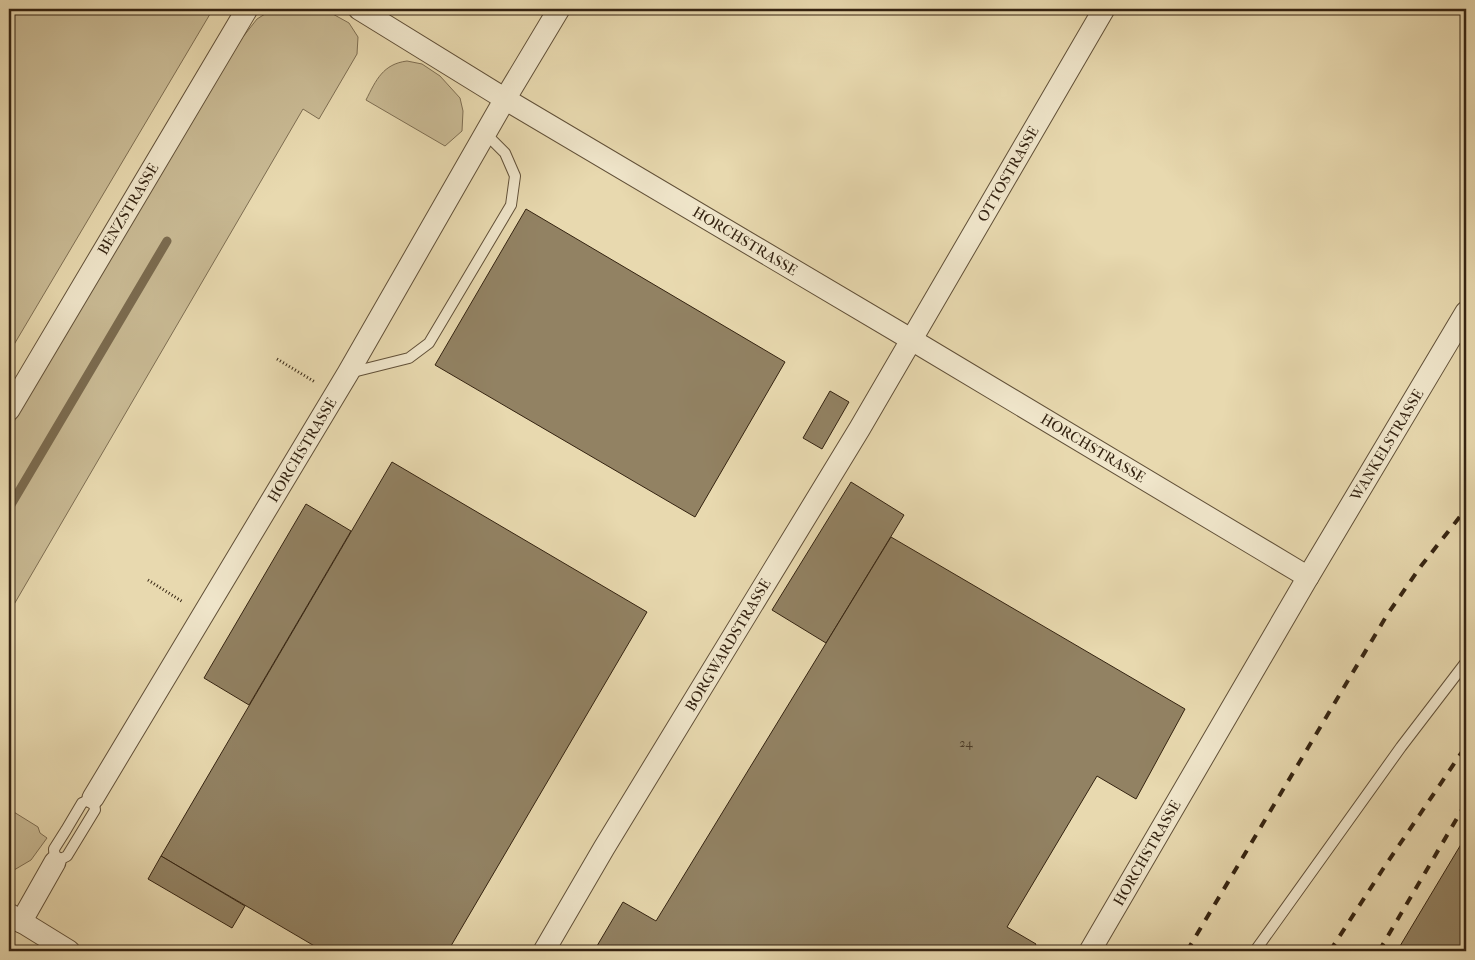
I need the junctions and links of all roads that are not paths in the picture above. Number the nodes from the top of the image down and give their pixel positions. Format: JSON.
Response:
{"nodes":[{"id":1,"x":247,"y":9,"type":"edge"},
{"id":2,"x":359,"y":9,"type":"edge"},
{"id":3,"x":560,"y":9,"type":"edge"},
{"id":4,"x":1104,"y":9,"type":"edge"},
{"id":5,"x":505,"y":99,"type":"junction"},
{"id":6,"x":485,"y":133,"type":"junction"},
{"id":7,"x":1466,"y":312,"type":"edge"},
{"id":8,"x":912,"y":340,"type":"junction"},
{"id":9,"x":348,"y":373,"type":"junction"},
{"id":10,"x":9,"y":410,"type":"edge"},
{"id":11,"x":1308,"y":578,"type":"junction"},
{"id":12,"x":1466,"y":662,"type":"edge"},
{"id":13,"x":93,"y":798,"type":"junction"},
{"id":14,"x":55,"y":862,"type":"junction"},
{"id":15,"x":15,"y":918,"type":"edge"},
{"id":16,"x":69,"y":951,"type":"edge"},
{"id":17,"x":544,"y":951,"type":"edge"},
{"id":18,"x":1090,"y":951,"type":"edge"},
{"id":19,"x":1255,"y":951,"type":"edge"}],
"edges":[{"from":1,"to":10,"type":"street","name":"BENZSTRASSE"},
{"from":2,"to":5,"type":"street","name":"HORCHSTRASSE"},
{"from":3,"to":5,"type":"street"},
{"from":4,"to":8,"type":"street","name":"OTTOSTRASSE"},
{"from":5,"to":6,"type":"street","name":"HORCHSTRASSE"},
{"from":5,"to":8,"type":"street","name":"HORCHSTRASSE"},
{"from":6,"to":9,"type":"street","name":"HORCHSTRASSE"},
{"from":6,"to":9,"type":"lane"},
{"from":7,"to":11,"type":"street","name":"WANKELSTRASSE"},
{"from":8,"to":11,"type":"street","name":"HORCHSTRASSE"},
{"from":8,"to":17,"type":"street","name":"BORGWARDSTRASSE"},
{"from":9,"to":13,"type":"street","name":"HORCHSTRASSE"},
{"from":11,"to":18,"type":"street","name":"HORCHSTRASSE"},
{"from":12,"to":19,"type":"lane"},
{"from":13,"to":14,"type":"lane","name":"HORCHSTRASSE"},
{"from":13,"to":14,"type":"lane","name":"HORCHSTRASSE"},
{"from":14,"to":15,"type":"street","name":"HORCHSTRASSE"},
{"from":15,"to":16,"type":"street"}]}
